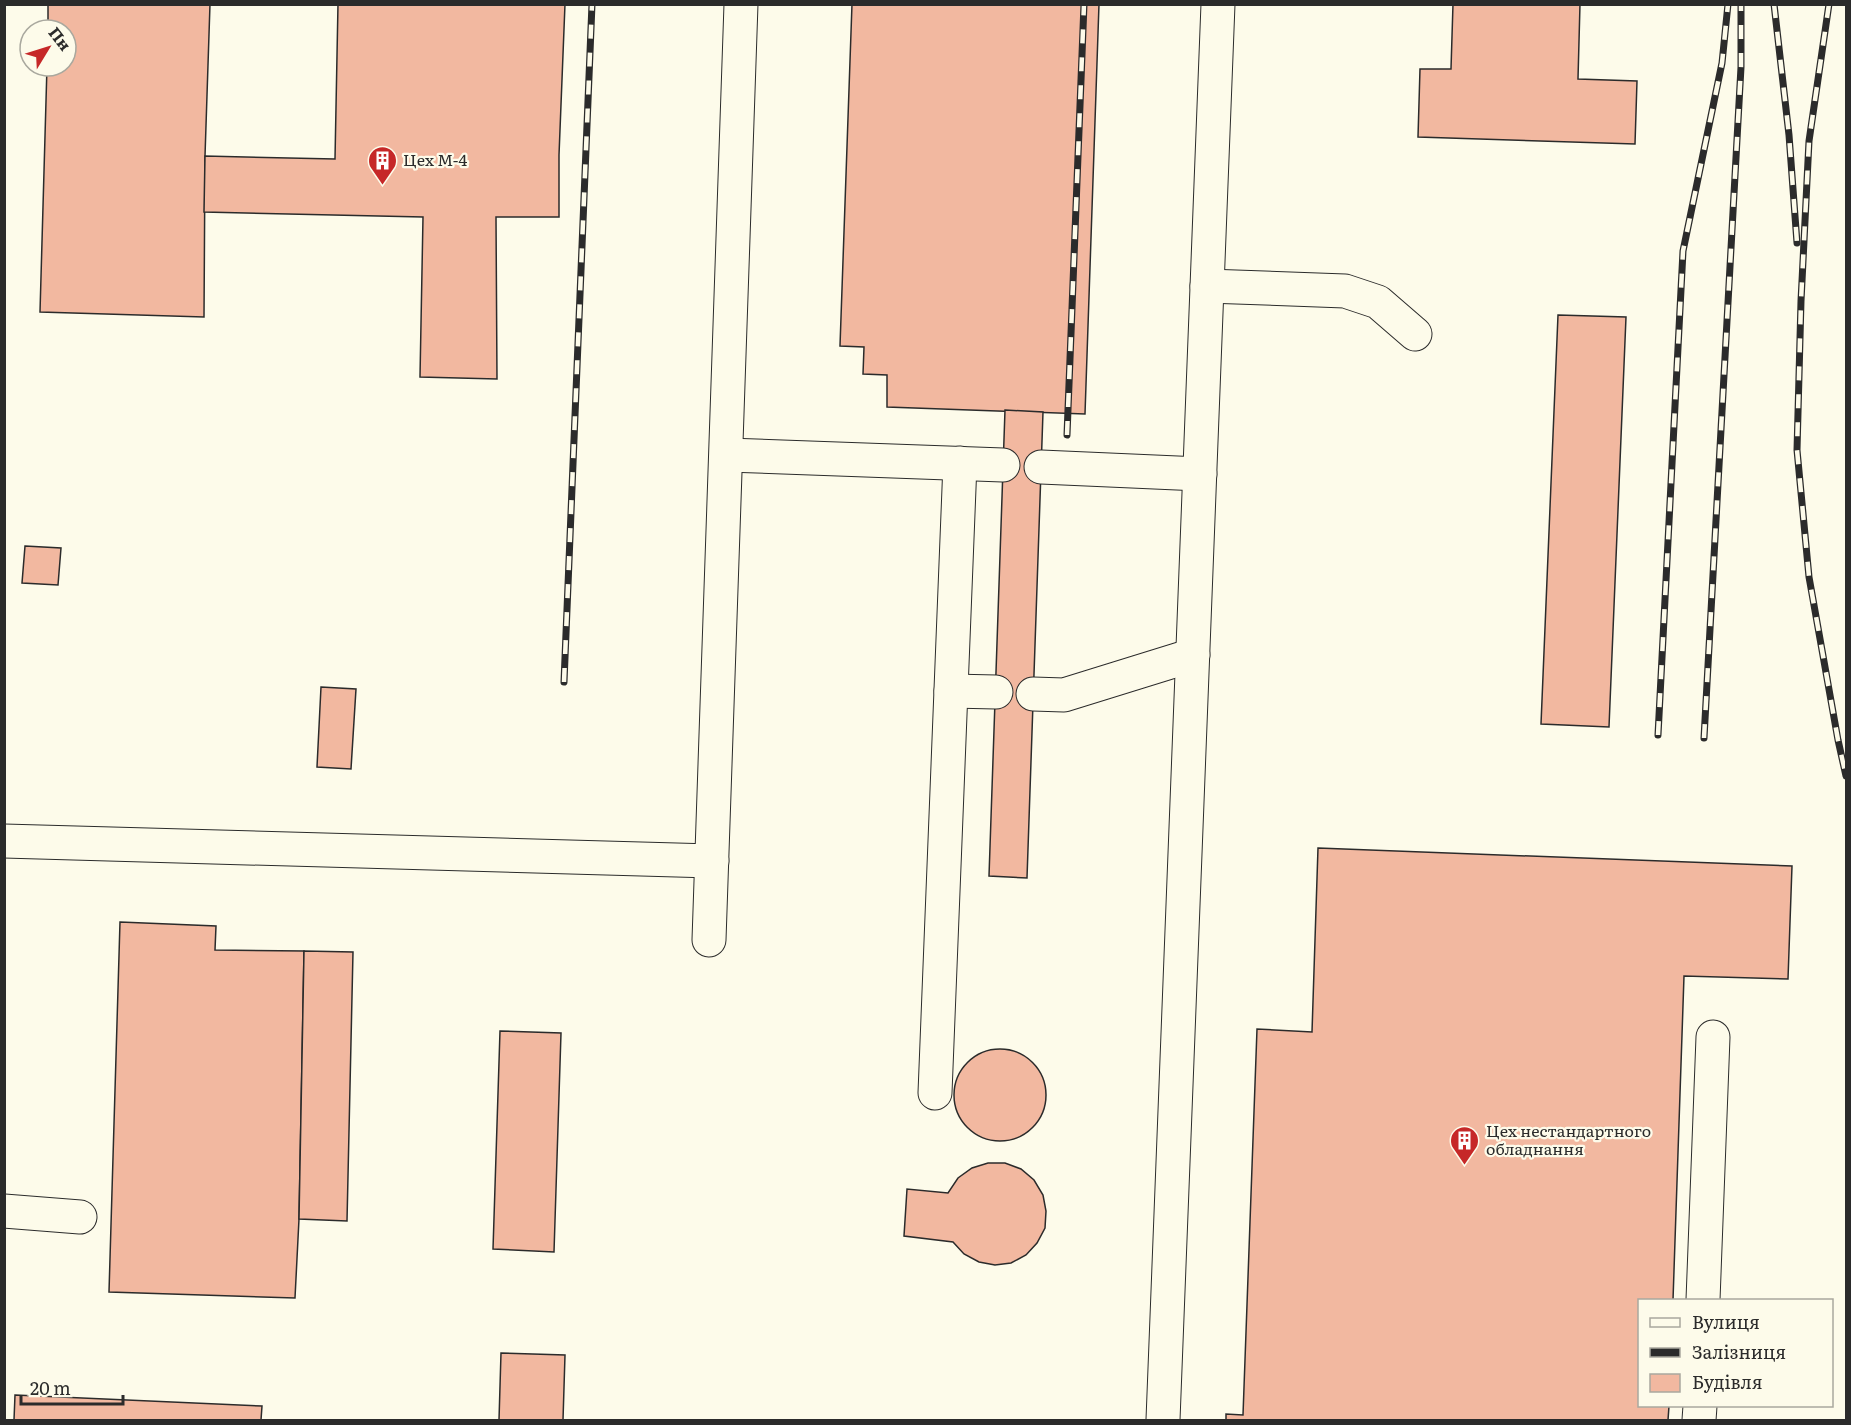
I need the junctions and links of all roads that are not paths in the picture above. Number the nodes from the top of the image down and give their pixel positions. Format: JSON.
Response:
{"nodes":[{"id":1,"x":741,"y":4,"type":"edge"},
{"id":2,"x":1218,"y":4,"type":"edge"},
{"id":3,"x":1207,"y":286,"type":"junction"},
{"id":4,"x":1414,"y":334,"type":"dead end"},
{"id":5,"x":727,"y":455,"type":"junction"},
{"id":6,"x":960,"y":463,"type":"junction"},
{"id":7,"x":1003,"y":465,"type":"dead end"},
{"id":8,"x":1041,"y":466,"type":"dead end"},
{"id":9,"x":1200,"y":474,"type":"junction"},
{"id":10,"x":1193,"y":655,"type":"junction"},
{"id":11,"x":951,"y":691,"type":"junction"},
{"id":12,"x":996,"y":692,"type":"dead end"},
{"id":13,"x":1033,"y":694,"type":"dead end"},
{"id":14,"x":4,"y":841,"type":"edge"},
{"id":15,"x":712,"y":861,"type":"junction"},
{"id":16,"x":709,"y":940,"type":"dead end"},
{"id":17,"x":1713,"y":1037,"type":"dead end"},
{"id":18,"x":935,"y":1093,"type":"dead end"},
{"id":19,"x":4,"y":1211,"type":"edge"},
{"id":20,"x":80,"y":1217,"type":"dead end"},
{"id":21,"x":1703,"y":1299,"type":"edge"},
{"id":22,"x":1163,"y":1420,"type":"edge"}],
"edges":[{"from":1,"to":5,"type":"lane"},
{"from":2,"to":3,"type":"lane"},
{"from":3,"to":4,"type":"lane"},
{"from":3,"to":9,"type":"lane"},
{"from":5,"to":6,"type":"lane"},
{"from":5,"to":15,"type":"lane"},
{"from":6,"to":7,"type":"lane"},
{"from":6,"to":11,"type":"lane"},
{"from":8,"to":9,"type":"lane"},
{"from":9,"to":10,"type":"lane"},
{"from":10,"to":13,"type":"lane"},
{"from":10,"to":22,"type":"lane"},
{"from":11,"to":12,"type":"lane"},
{"from":11,"to":18,"type":"lane"},
{"from":14,"to":15,"type":"lane"},
{"from":15,"to":16,"type":"lane"},
{"from":17,"to":21,"type":"lane"},
{"from":19,"to":20,"type":"lane"}]}
